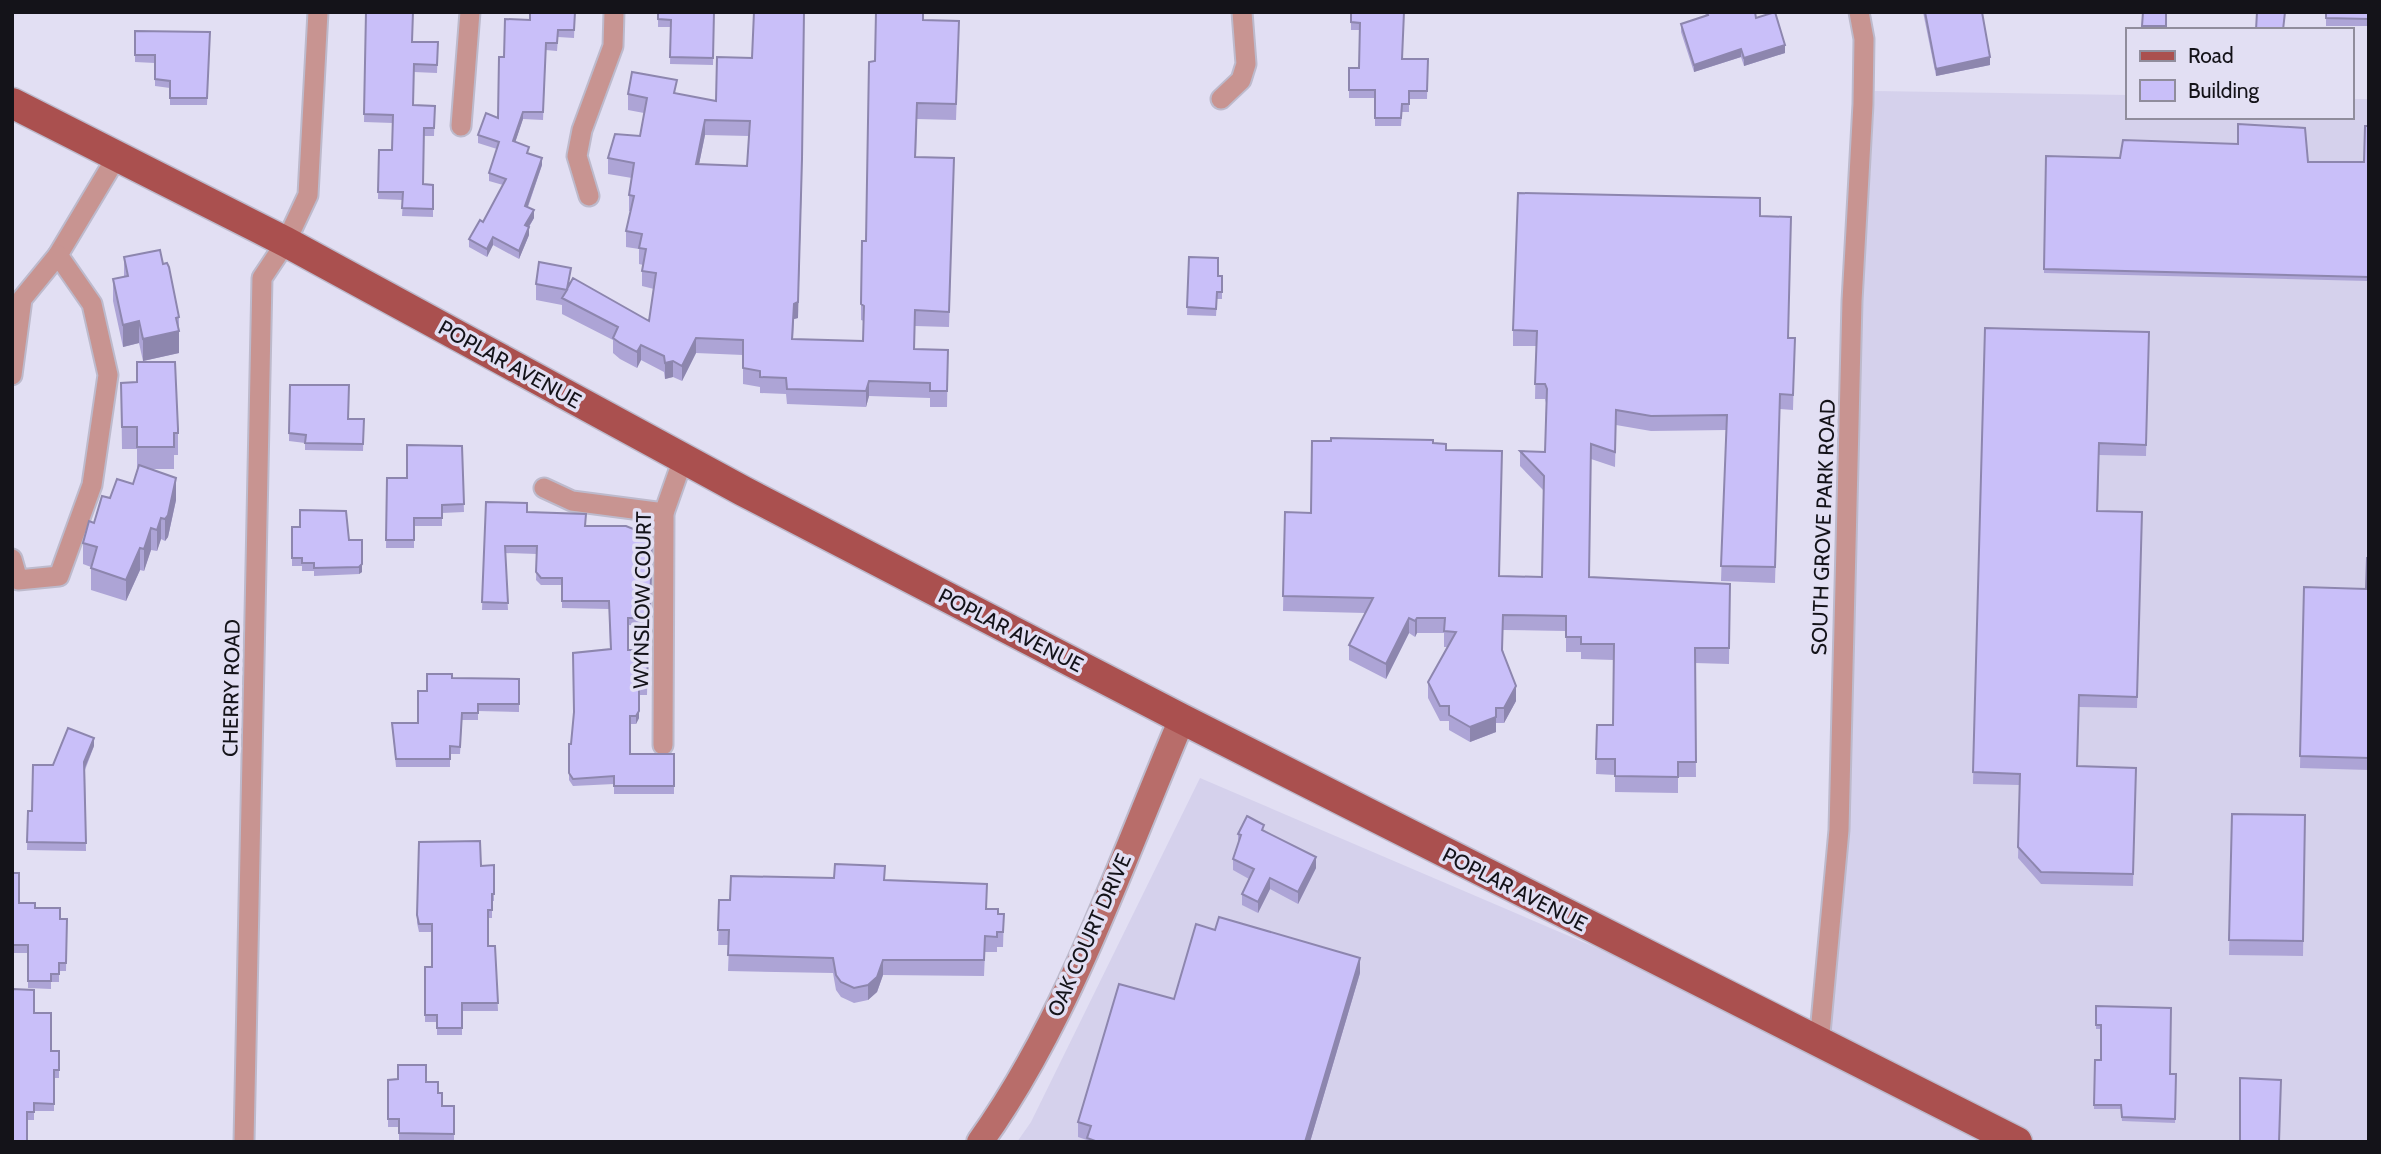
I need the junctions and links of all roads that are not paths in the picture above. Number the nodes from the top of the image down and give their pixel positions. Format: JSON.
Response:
{"nodes":[{"id":1,"x":318,"y":12,"type":"edge"},
{"id":2,"x":470,"y":12,"type":"edge"},
{"id":3,"x":614,"y":12,"type":"edge"},
{"id":4,"x":1242,"y":12,"type":"edge"},
{"id":5,"x":1859,"y":12,"type":"edge"},
{"id":6,"x":1221,"y":99,"type":"dead end"},
{"id":7,"x":12,"y":103,"type":"edge"},
{"id":8,"x":461,"y":126,"type":"dead end"},
{"id":9,"x":116,"y":158,"type":"junction"},
{"id":10,"x":589,"y":196,"type":"dead end"},
{"id":11,"x":286,"y":242,"type":"junction"},
{"id":12,"x":58,"y":256,"type":"junction"},
{"id":13,"x":12,"y":375,"type":"edge"},
{"id":14,"x":684,"y":459,"type":"junction"},
{"id":15,"x":544,"y":488,"type":"dead end"},
{"id":16,"x":664,"y":513,"type":"junction"},
{"id":17,"x":12,"y":559,"type":"edge"},
{"id":18,"x":1182,"y":719,"type":"junction"},
{"id":19,"x":663,"y":745,"type":"dead end"},
{"id":20,"x":1819,"y":1044,"type":"junction"},
{"id":21,"x":244,"y":1142,"type":"edge"},
{"id":22,"x":980,"y":1142,"type":"edge"},
{"id":23,"x":2017,"y":1142,"type":"edge"}],
"edges":[{"from":1,"to":11,"type":"street","name":"CHERRY ROAD"},
{"from":2,"to":8,"type":"street"},
{"from":3,"to":10,"type":"street"},
{"from":4,"to":6,"type":"street"},
{"from":5,"to":20,"type":"street","name":"SOUTH GROVE PARK ROAD"},
{"from":7,"to":9,"type":"main road","name":"POPLAR AVENUE"},
{"from":9,"to":11,"type":"main road","name":"POPLAR AVENUE"},
{"from":9,"to":12,"type":"street"},
{"from":11,"to":14,"type":"main road","name":"POPLAR AVENUE"},
{"from":11,"to":21,"type":"street","name":"CHERRY ROAD"},
{"from":12,"to":13,"type":"street"},
{"from":12,"to":17,"type":"street"},
{"from":14,"to":16,"type":"street","name":"WYNSLOW COURT"},
{"from":14,"to":18,"type":"main road","name":"POPLAR AVENUE"},
{"from":15,"to":16,"type":"street"},
{"from":16,"to":19,"type":"street","name":"WYNSLOW COURT"},
{"from":18,"to":20,"type":"main road","name":"POPLAR AVENUE"},
{"from":18,"to":22,"type":"street","name":"OAK COURT DRIVE"},
{"from":20,"to":23,"type":"main road","name":"POPLAR AVENUE"}]}
